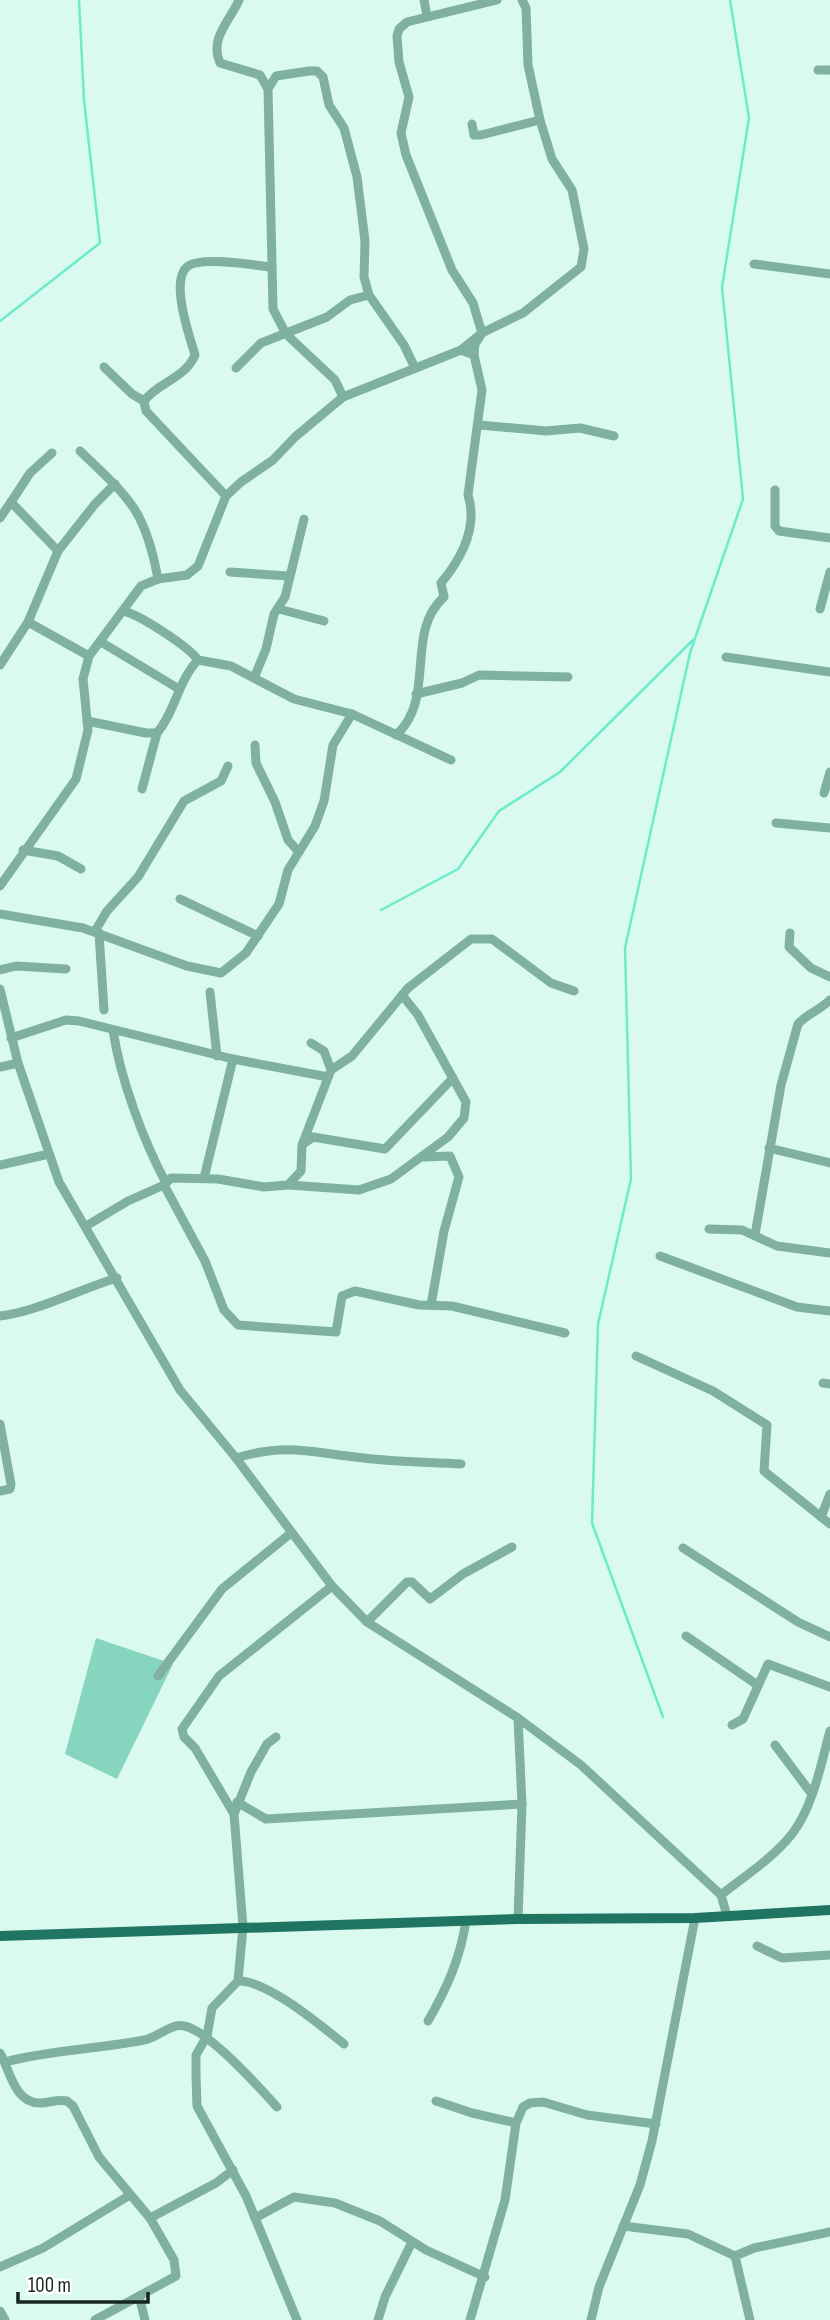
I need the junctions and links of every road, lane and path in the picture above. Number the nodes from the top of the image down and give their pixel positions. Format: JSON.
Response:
{"nodes":[{"id":1,"x":239,"y":0,"type":"edge"},
{"id":2,"x":424,"y":0,"type":"edge"},
{"id":3,"x":497,"y":0,"type":"edge"},
{"id":4,"x":522,"y":0,"type":"edge"},
{"id":5,"x":427,"y":16,"type":"junction"},
{"id":6,"x":818,"y":70,"type":"dead end"},
{"id":7,"x":830,"y":70,"type":"edge"},
{"id":8,"x":268,"y":89,"type":"junction"},
{"id":9,"x":540,"y":120,"type":"junction"},
{"id":10,"x":472,"y":124,"type":"dead end"},
{"id":11,"x":754,"y":264,"type":"dead end"},
{"id":12,"x":270,"y":267,"type":"junction"},
{"id":13,"x":830,"y":274,"type":"edge"},
{"id":14,"x":369,"y":295,"type":"junction"},
{"id":15,"x":482,"y":333,"type":"junction"},
{"id":16,"x":286,"y":334,"type":"junction"},
{"id":17,"x":461,"y":350,"type":"junction"},
{"id":18,"x":474,"y":355,"type":"junction"},
{"id":19,"x":104,"y":367,"type":"dead end"},
{"id":20,"x":236,"y":368,"type":"dead end"},
{"id":21,"x":415,"y":368,"type":"junction"},
{"id":22,"x":343,"y":397,"type":"junction"},
{"id":23,"x":144,"y":401,"type":"junction"},
{"id":24,"x":479,"y":425,"type":"junction"},
{"id":25,"x":614,"y":436,"type":"dead end"},
{"id":26,"x":80,"y":451,"type":"dead end"},
{"id":27,"x":52,"y":453,"type":"dead end"},
{"id":28,"x":115,"y":484,"type":"junction"},
{"id":29,"x":775,"y":490,"type":"dead end"},
{"id":30,"x":226,"y":496,"type":"junction"},
{"id":31,"x":11,"y":502,"type":"junction"},
{"id":32,"x":0,"y":518,"type":"edge"},
{"id":33,"x":304,"y":519,"type":"dead end"},
{"id":34,"x":830,"y":538,"type":"edge"},
{"id":35,"x":58,"y":551,"type":"junction"},
{"id":36,"x":230,"y":572,"type":"dead end"},
{"id":37,"x":830,"y":572,"type":"edge"},
{"id":38,"x":288,"y":576,"type":"junction"},
{"id":39,"x":158,"y":579,"type":"junction"},
{"id":40,"x":279,"y":609,"type":"junction"},
{"id":41,"x":820,"y":609,"type":"dead end"},
{"id":42,"x":123,"y":611,"type":"junction"},
{"id":43,"x":324,"y":621,"type":"dead end"},
{"id":44,"x":27,"y":622,"type":"junction"},
{"id":45,"x":101,"y":642,"type":"junction"},
{"id":46,"x":89,"y":656,"type":"junction"},
{"id":47,"x":726,"y":657,"type":"dead end"},
{"id":48,"x":198,"y":660,"type":"junction"},
{"id":49,"x":0,"y":665,"type":"edge"},
{"id":50,"x":830,"y":672,"type":"edge"},
{"id":51,"x":568,"y":677,"type":"dead end"},
{"id":52,"x":254,"y":678,"type":"junction"},
{"id":53,"x":179,"y":688,"type":"junction"},
{"id":54,"x":416,"y":694,"type":"junction"},
{"id":55,"x":352,"y":713,"type":"junction"},
{"id":56,"x":87,"y":721,"type":"junction"},
{"id":57,"x":157,"y":733,"type":"junction"},
{"id":58,"x":396,"y":735,"type":"junction"},
{"id":59,"x":255,"y":745,"type":"dead end"},
{"id":60,"x":451,"y":760,"type":"dead end"},
{"id":61,"x":228,"y":766,"type":"dead end"},
{"id":62,"x":830,"y":772,"type":"edge"},
{"id":63,"x":142,"y":789,"type":"dead end"},
{"id":64,"x":824,"y":793,"type":"dead end"},
{"id":65,"x":776,"y":823,"type":"dead end"},
{"id":66,"x":830,"y":828,"type":"edge"},
{"id":67,"x":23,"y":850,"type":"junction"},
{"id":68,"x":299,"y":852,"type":"junction"},
{"id":69,"x":81,"y":869,"type":"dead end"},
{"id":70,"x":0,"y":886,"type":"edge"},
{"id":71,"x":180,"y":899,"type":"dead end"},
{"id":72,"x":0,"y":914,"type":"edge"},
{"id":73,"x":97,"y":932,"type":"junction"},
{"id":74,"x":790,"y":933,"type":"dead end"},
{"id":75,"x":258,"y":936,"type":"junction"},
{"id":76,"x":66,"y":969,"type":"dead end"},
{"id":77,"x":0,"y":970,"type":"edge"},
{"id":78,"x":830,"y":977,"type":"edge"},
{"id":79,"x":0,"y":989,"type":"edge"},
{"id":80,"x":574,"y":991,"type":"dead end"},
{"id":81,"x":211,"y":992,"type":"dead end"},
{"id":82,"x":402,"y":995,"type":"junction"},
{"id":83,"x":830,"y":1000,"type":"edge"},
{"id":84,"x":104,"y":1010,"type":"dead end"},
{"id":85,"x":113,"y":1030,"type":"junction"},
{"id":86,"x":11,"y":1038,"type":"junction"},
{"id":87,"x":311,"y":1043,"type":"dead end"},
{"id":88,"x":217,"y":1056,"type":"junction"},
{"id":89,"x":233,"y":1059,"type":"junction"},
{"id":90,"x":18,"y":1063,"type":"junction"},
{"id":91,"x":0,"y":1067,"type":"edge"},
{"id":92,"x":330,"y":1073,"type":"junction"},
{"id":93,"x":453,"y":1078,"type":"junction"},
{"id":94,"x":302,"y":1145,"type":"junction"},
{"id":95,"x":769,"y":1148,"type":"junction"},
{"id":96,"x":49,"y":1154,"type":"junction"},
{"id":97,"x":424,"y":1157,"type":"junction"},
{"id":98,"x":830,"y":1163,"type":"edge"},
{"id":99,"x":0,"y":1165,"type":"edge"},
{"id":100,"x":204,"y":1178,"type":"junction"},
{"id":101,"x":165,"y":1184,"type":"junction"},
{"id":102,"x":288,"y":1185,"type":"junction"},
{"id":103,"x":86,"y":1226,"type":"junction"},
{"id":104,"x":709,"y":1229,"type":"dead end"},
{"id":105,"x":755,"y":1235,"type":"junction"},
{"id":106,"x":830,"y":1253,"type":"edge"},
{"id":107,"x":660,"y":1256,"type":"dead end"},
{"id":108,"x":117,"y":1278,"type":"junction"},
{"id":109,"x":431,"y":1305,"type":"junction"},
{"id":110,"x":830,"y":1311,"type":"edge"},
{"id":111,"x":0,"y":1315,"type":"edge"},
{"id":112,"x":565,"y":1333,"type":"dead end"},
{"id":113,"x":636,"y":1356,"type":"dead end"},
{"id":114,"x":0,"y":1424,"type":"edge"},
{"id":115,"x":236,"y":1458,"type":"junction"},
{"id":116,"x":461,"y":1464,"type":"dead end"},
{"id":117,"x":0,"y":1490,"type":"edge"},
{"id":118,"x":830,"y":1494,"type":"edge"},
{"id":119,"x":821,"y":1517,"type":"junction"},
{"id":120,"x":830,"y":1524,"type":"edge"},
{"id":121,"x":291,"y":1533,"type":"junction"},
{"id":122,"x":512,"y":1547,"type":"dead end"},
{"id":123,"x":683,"y":1548,"type":"dead end"},
{"id":124,"x":332,"y":1586,"type":"junction"},
{"id":125,"x":367,"y":1622,"type":"junction"},
{"id":126,"x":686,"y":1636,"type":"dead end"},
{"id":127,"x":830,"y":1637,"type":"edge"},
{"id":128,"x":158,"y":1676,"type":"dead end"},
{"id":129,"x":756,"y":1684,"type":"junction"},
{"id":130,"x":830,"y":1687,"type":"edge"},
{"id":131,"x":518,"y":1718,"type":"junction"},
{"id":132,"x":732,"y":1725,"type":"dead end"},
{"id":133,"x":830,"y":1731,"type":"edge"},
{"id":134,"x":276,"y":1737,"type":"dead end"},
{"id":135,"x":775,"y":1745,"type":"dead end"},
{"id":136,"x":811,"y":1793,"type":"junction"},
{"id":137,"x":237,"y":1802,"type":"junction"},
{"id":138,"x":522,"y":1804,"type":"junction"},
{"id":139,"x":234,"y":1814,"type":"junction"},
{"id":140,"x":721,"y":1895,"type":"junction"},
{"id":141,"x":830,"y":1910,"type":"edge"},
{"id":142,"x":727,"y":1916,"type":"junction"},
{"id":143,"x":695,"y":1918,"type":"junction"},
{"id":144,"x":518,"y":1919,"type":"junction"},
{"id":145,"x":466,"y":1921,"type":"junction"},
{"id":146,"x":243,"y":1927,"type":"junction"},
{"id":147,"x":0,"y":1936,"type":"edge"},
{"id":148,"x":757,"y":1946,"type":"dead end"},
{"id":149,"x":830,"y":1955,"type":"edge"},
{"id":150,"x":238,"y":1981,"type":"junction"},
{"id":151,"x":428,"y":2021,"type":"dead end"},
{"id":152,"x":207,"y":2036,"type":"junction"},
{"id":153,"x":344,"y":2044,"type":"dead end"},
{"id":154,"x":2,"y":2058,"type":"edge"},
{"id":155,"x":436,"y":2101,"type":"dead end"},
{"id":156,"x":277,"y":2107,"type":"dead end"},
{"id":157,"x":516,"y":2123,"type":"junction"},
{"id":158,"x":656,"y":2124,"type":"junction"},
{"id":159,"x":233,"y":2170,"type":"junction"},
{"id":160,"x":130,"y":2195,"type":"junction"},
{"id":161,"x":150,"y":2218,"type":"junction"},
{"id":162,"x":255,"y":2218,"type":"junction"},
{"id":163,"x":623,"y":2225,"type":"junction"},
{"id":164,"x":830,"y":2232,"type":"edge"},
{"id":165,"x":412,"y":2242,"type":"junction"},
{"id":166,"x":735,"y":2256,"type":"junction"},
{"id":167,"x":0,"y":2267,"type":"edge"},
{"id":168,"x":485,"y":2277,"type":"junction"},
{"id":169,"x":139,"y":2296,"type":"junction"},
{"id":170,"x":0,"y":2311,"type":"edge"},
{"id":171,"x":5,"y":2320,"type":"edge"},
{"id":172,"x":95,"y":2320,"type":"edge"},
{"id":173,"x":145,"y":2320,"type":"edge"},
{"id":174,"x":297,"y":2320,"type":"edge"},
{"id":175,"x":378,"y":2320,"type":"edge"},
{"id":176,"x":470,"y":2320,"type":"edge"},
{"id":177,"x":591,"y":2320,"type":"edge"},
{"id":178,"x":750,"y":2320,"type":"edge"}],
"edges":[{"from":1,"to":8,"type":"street"},
{"from":2,"to":5,"type":"street"},
{"from":3,"to":5,"type":"street"},
{"from":4,"to":9,"type":"street"},
{"from":5,"to":15,"type":"street"},
{"from":6,"to":7,"type":"street"},
{"from":8,"to":12,"type":"street"},
{"from":8,"to":14,"type":"street"},
{"from":9,"to":10,"type":"street"},
{"from":9,"to":15,"type":"street"},
{"from":11,"to":13,"type":"street"},
{"from":12,"to":16,"type":"street"},
{"from":12,"to":23,"type":"street"},
{"from":14,"to":16,"type":"street"},
{"from":14,"to":21,"type":"street"},
{"from":15,"to":17,"type":"street"},
{"from":15,"to":18,"type":"street"},
{"from":16,"to":20,"type":"street"},
{"from":16,"to":22,"type":"street"},
{"from":17,"to":18,"type":"street"},
{"from":17,"to":21,"type":"street"},
{"from":18,"to":24,"type":"street"},
{"from":19,"to":23,"type":"street"},
{"from":21,"to":22,"type":"street"},
{"from":22,"to":30,"type":"street"},
{"from":23,"to":30,"type":"street"},
{"from":24,"to":25,"type":"street"},
{"from":24,"to":54,"type":"street"},
{"from":26,"to":28,"type":"street"},
{"from":27,"to":31,"type":"street"},
{"from":28,"to":35,"type":"street"},
{"from":28,"to":39,"type":"street"},
{"from":29,"to":34,"type":"street"},
{"from":30,"to":39,"type":"street"},
{"from":31,"to":32,"type":"street"},
{"from":31,"to":35,"type":"street"},
{"from":33,"to":38,"type":"street"},
{"from":35,"to":44,"type":"street"},
{"from":36,"to":38,"type":"street"},
{"from":37,"to":41,"type":"street"},
{"from":38,"to":40,"type":"street"},
{"from":39,"to":42,"type":"street"},
{"from":40,"to":43,"type":"street"},
{"from":40,"to":52,"type":"street"},
{"from":42,"to":45,"type":"street"},
{"from":42,"to":48,"type":"street"},
{"from":44,"to":46,"type":"street"},
{"from":44,"to":49,"type":"street"},
{"from":45,"to":46,"type":"street"},
{"from":45,"to":53,"type":"street"},
{"from":46,"to":56,"type":"street"},
{"from":47,"to":50,"type":"street"},
{"from":48,"to":52,"type":"street"},
{"from":48,"to":53,"type":"street"},
{"from":51,"to":54,"type":"street"},
{"from":52,"to":55,"type":"street"},
{"from":53,"to":57,"type":"street"},
{"from":54,"to":58,"type":"street"},
{"from":55,"to":58,"type":"street"},
{"from":55,"to":68,"type":"street"},
{"from":56,"to":57,"type":"street"},
{"from":56,"to":67,"type":"street"},
{"from":57,"to":63,"type":"street"},
{"from":58,"to":60,"type":"street"},
{"from":59,"to":68,"type":"street"},
{"from":61,"to":73,"type":"street"},
{"from":62,"to":64,"type":"street"},
{"from":65,"to":66,"type":"street"},
{"from":67,"to":69,"type":"street"},
{"from":67,"to":70,"type":"street"},
{"from":68,"to":75,"type":"street"},
{"from":71,"to":75,"type":"street"},
{"from":72,"to":73,"type":"street"},
{"from":73,"to":75,"type":"street"},
{"from":73,"to":84,"type":"street"},
{"from":74,"to":78,"type":"street"},
{"from":76,"to":77,"type":"street"},
{"from":79,"to":86,"type":"street"},
{"from":80,"to":82,"type":"street"},
{"from":81,"to":88,"type":"street"},
{"from":82,"to":92,"type":"street"},
{"from":82,"to":93,"type":"street"},
{"from":83,"to":95,"type":"street"},
{"from":85,"to":86,"type":"street"},
{"from":85,"to":88,"type":"street"},
{"from":85,"to":101,"type":"street"},
{"from":86,"to":90,"type":"street"},
{"from":87,"to":92,"type":"street"},
{"from":88,"to":89,"type":"street"},
{"from":89,"to":92,"type":"street"},
{"from":89,"to":100,"type":"street"},
{"from":90,"to":91,"type":"street"},
{"from":90,"to":96,"type":"street"},
{"from":92,"to":94,"type":"street"},
{"from":93,"to":94,"type":"street"},
{"from":93,"to":97,"type":"street"},
{"from":94,"to":102,"type":"street"},
{"from":95,"to":98,"type":"street"},
{"from":95,"to":105,"type":"street"},
{"from":96,"to":99,"type":"street"},
{"from":96,"to":103,"type":"street"},
{"from":97,"to":102,"type":"street"},
{"from":97,"to":109,"type":"street"},
{"from":100,"to":101,"type":"street"},
{"from":100,"to":102,"type":"street"},
{"from":101,"to":103,"type":"street"},
{"from":101,"to":109,"type":"street"},
{"from":103,"to":108,"type":"street"},
{"from":104,"to":105,"type":"street"},
{"from":105,"to":106,"type":"street"},
{"from":107,"to":110,"type":"street"},
{"from":108,"to":111,"type":"street"},
{"from":108,"to":115,"type":"street"},
{"from":109,"to":112,"type":"street"},
{"from":113,"to":119,"type":"street"},
{"from":114,"to":117,"type":"street"},
{"from":115,"to":116,"type":"street"},
{"from":115,"to":121,"type":"street"},
{"from":118,"to":119,"type":"street"},
{"from":119,"to":120,"type":"street"},
{"from":121,"to":124,"type":"street"},
{"from":121,"to":128,"type":"street"},
{"from":122,"to":125,"type":"street"},
{"from":123,"to":127,"type":"street"},
{"from":124,"to":125,"type":"street"},
{"from":124,"to":139,"type":"street"},
{"from":125,"to":131,"type":"street"},
{"from":126,"to":129,"type":"street"},
{"from":129,"to":130,"type":"street"},
{"from":129,"to":132,"type":"street"},
{"from":131,"to":138,"type":"street"},
{"from":131,"to":140,"type":"street"},
{"from":133,"to":136,"type":"street"},
{"from":134,"to":137,"type":"street"},
{"from":135,"to":136,"type":"street"},
{"from":136,"to":140,"type":"street"},
{"from":137,"to":138,"type":"street"},
{"from":137,"to":139,"type":"street"},
{"from":138,"to":144,"type":"street"},
{"from":139,"to":146,"type":"street"},
{"from":140,"to":142,"type":"street"},
{"from":141,"to":142,"type":"main road"},
{"from":142,"to":143,"type":"main road"},
{"from":143,"to":144,"type":"main road"},
{"from":143,"to":158,"type":"street"},
{"from":144,"to":145,"type":"main road"},
{"from":145,"to":146,"type":"main road"},
{"from":145,"to":151,"type":"street"},
{"from":146,"to":147,"type":"main road"},
{"from":146,"to":150,"type":"street"},
{"from":148,"to":149,"type":"street"},
{"from":150,"to":152,"type":"street"},
{"from":150,"to":153,"type":"street"},
{"from":152,"to":154,"type":"street"},
{"from":152,"to":156,"type":"street"},
{"from":152,"to":159,"type":"street"},
{"from":154,"to":160,"type":"street"},
{"from":155,"to":157,"type":"street"},
{"from":157,"to":158,"type":"street"},
{"from":157,"to":168,"type":"street"},
{"from":158,"to":163,"type":"street"},
{"from":159,"to":161,"type":"street"},
{"from":159,"to":162,"type":"street"},
{"from":160,"to":161,"type":"street"},
{"from":160,"to":167,"type":"street"},
{"from":161,"to":169,"type":"street"},
{"from":162,"to":165,"type":"street"},
{"from":162,"to":174,"type":"street"},
{"from":163,"to":166,"type":"street"},
{"from":163,"to":177,"type":"street"},
{"from":164,"to":166,"type":"street"},
{"from":165,"to":168,"type":"street"},
{"from":165,"to":175,"type":"street"},
{"from":166,"to":178,"type":"street"},
{"from":168,"to":176,"type":"street"},
{"from":169,"to":172,"type":"street"},
{"from":169,"to":173,"type":"street"},
{"from":170,"to":171,"type":"street"}]}
